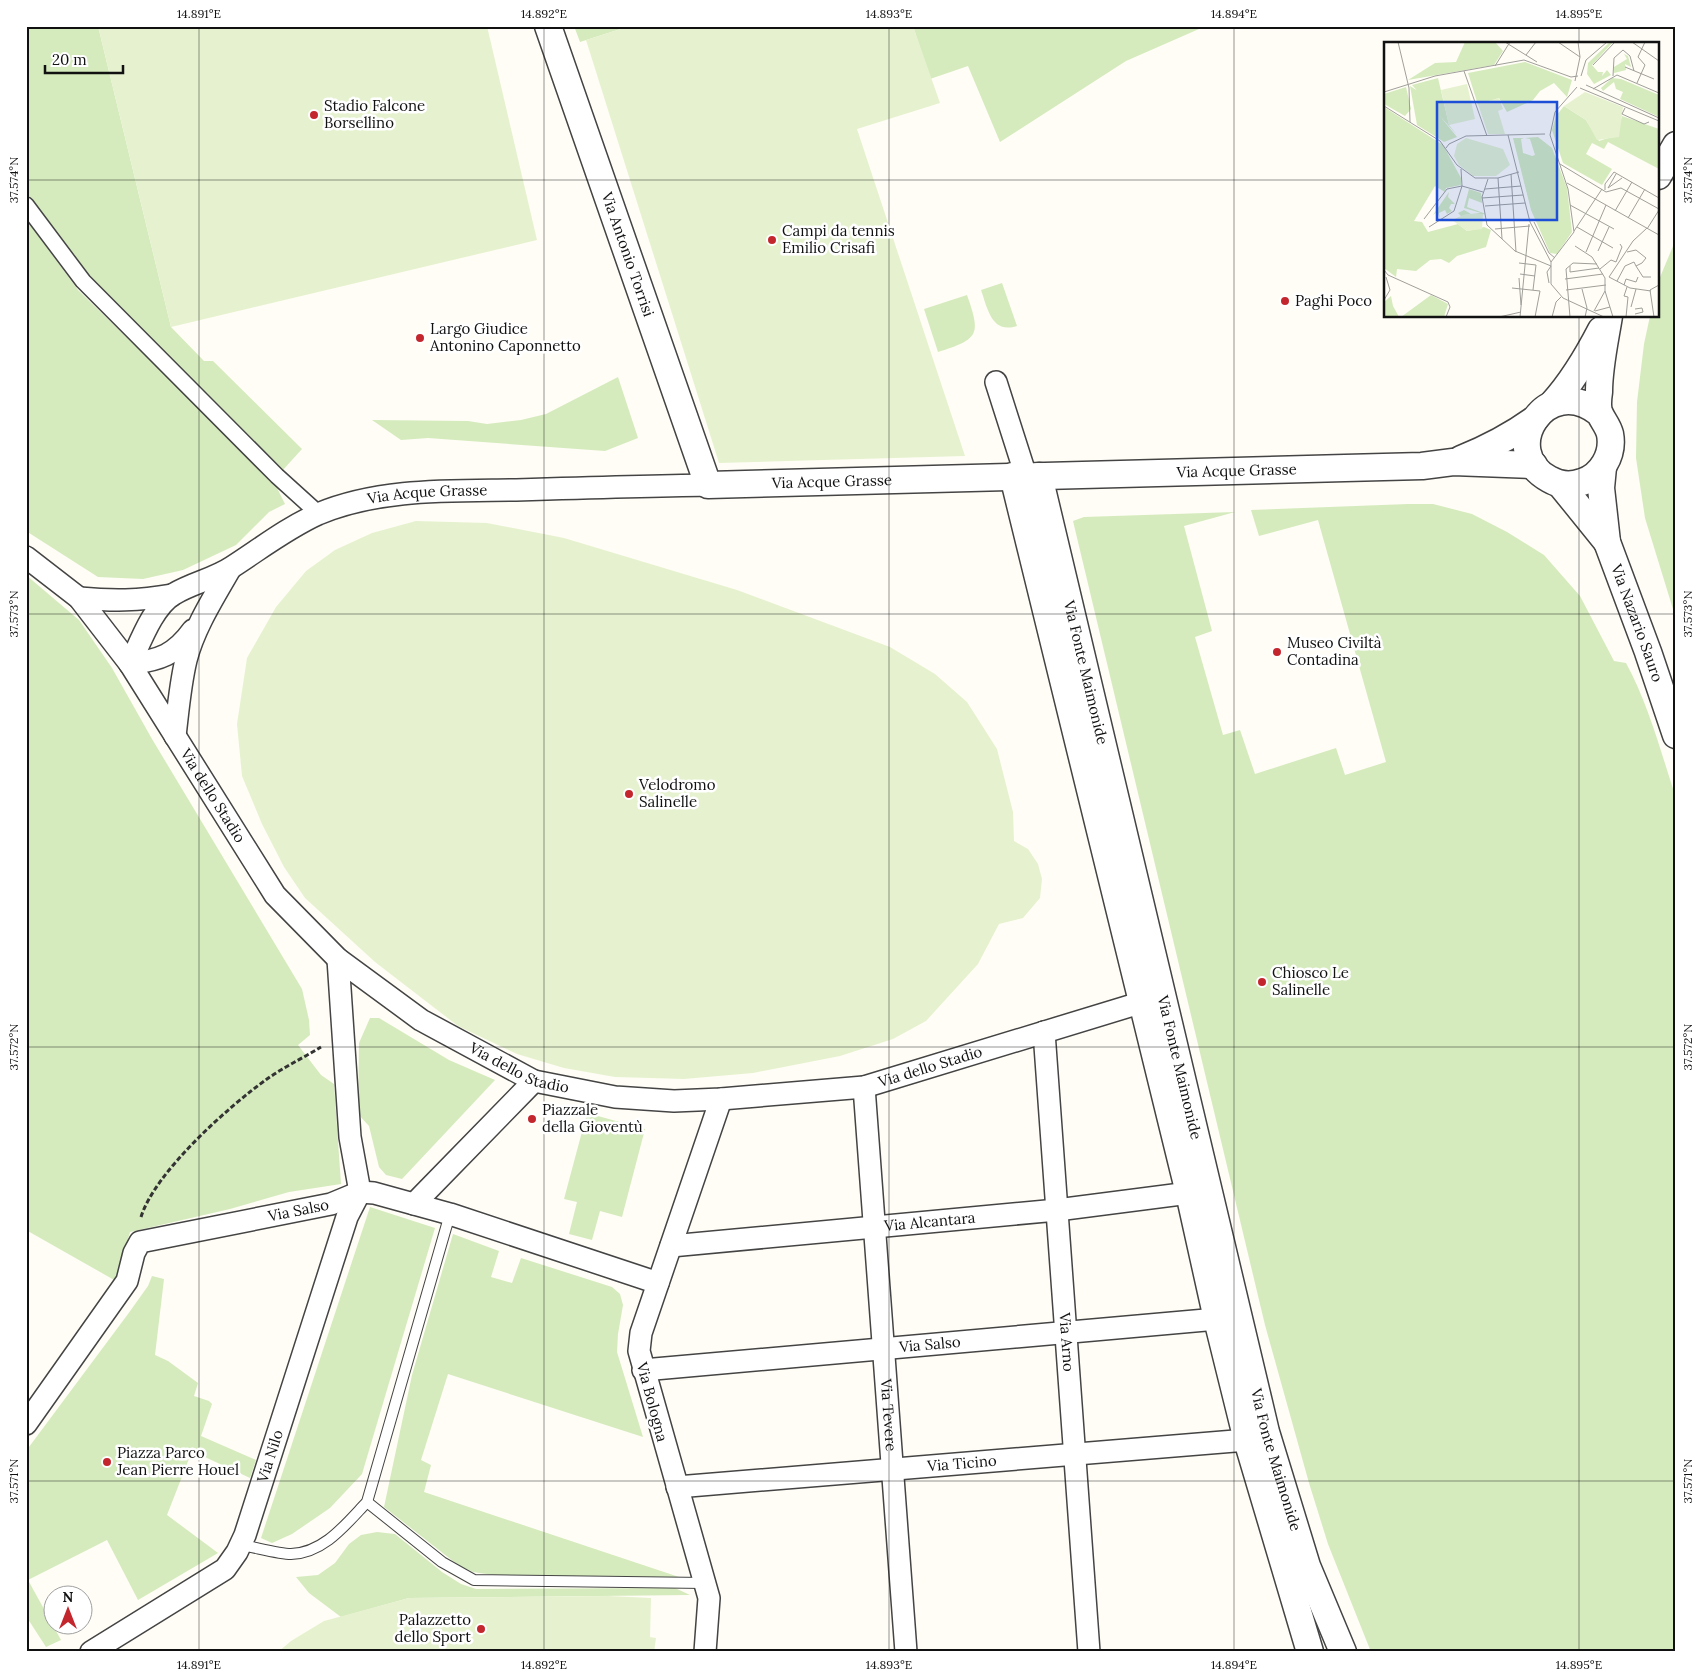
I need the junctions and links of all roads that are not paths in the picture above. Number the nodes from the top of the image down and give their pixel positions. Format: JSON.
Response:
{"nodes":[{"id":1,"x":548,"y":26,"type":"edge"},
{"id":2,"x":1676,"y":145,"type":"edge"},
{"id":3,"x":1660,"y":173,"type":"edge"},
{"id":4,"x":26,"y":205,"type":"edge"},
{"id":5,"x":1607,"y":318,"type":"edge"},
{"id":6,"x":1608,"y":318,"type":"edge"},
{"id":7,"x":996,"y":382,"type":"dead end"},
{"id":8,"x":1544,"y":411,"type":"junction"},
{"id":9,"x":1599,"y":413,"type":"junction"},
{"id":10,"x":1453,"y":462,"type":"junction"},
{"id":11,"x":1534,"y":465,"type":"junction"},
{"id":12,"x":1603,"y":467,"type":"junction"},
{"id":13,"x":1026,"y":476,"type":"junction"},
{"id":14,"x":1560,"y":484,"type":"junction"},
{"id":15,"x":708,"y":485,"type":"junction"},
{"id":16,"x":319,"y":514,"type":"junction"},
{"id":17,"x":1607,"y":542,"type":"junction"},
{"id":18,"x":26,"y":557,"type":"edge"},
{"id":19,"x":230,"y":569,"type":"junction"},
{"id":20,"x":172,"y":595,"type":"junction"},
{"id":21,"x":79,"y":598,"type":"junction"},
{"id":22,"x":205,"y":614,"type":"junction"},
{"id":23,"x":130,"y":664,"type":"junction"},
{"id":24,"x":1676,"y":734,"type":"edge"},
{"id":25,"x":175,"y":736,"type":"junction"},
{"id":26,"x":338,"y":959,"type":"junction"},
{"id":27,"x":1152,"y":999,"type":"junction"},
{"id":28,"x":1044,"y":1032,"type":"junction"},
{"id":29,"x":534,"y":1081,"type":"junction"},
{"id":30,"x":864,"y":1087,"type":"junction"},
{"id":31,"x":722,"y":1099,"type":"junction"},
{"id":32,"x":360,"y":1192,"type":"junction"},
{"id":33,"x":1189,"y":1193,"type":"junction"},
{"id":34,"x":414,"y":1204,"type":"junction"},
{"id":35,"x":1057,"y":1210,"type":"junction"},
{"id":36,"x":450,"y":1214,"type":"junction"},
{"id":37,"x":875,"y":1227,"type":"junction"},
{"id":38,"x":671,"y":1246,"type":"junction"},
{"id":39,"x":658,"y":1283,"type":"junction"},
{"id":40,"x":1216,"y":1319,"type":"junction"},
{"id":41,"x":1066,"y":1334,"type":"junction"},
{"id":42,"x":884,"y":1350,"type":"junction"},
{"id":43,"x":643,"y":1370,"type":"junction"},
{"id":44,"x":26,"y":1424,"type":"edge"},
{"id":45,"x":1247,"y":1440,"type":"junction"},
{"id":46,"x":1075,"y":1454,"type":"junction"},
{"id":47,"x":892,"y":1469,"type":"junction"},
{"id":48,"x":677,"y":1487,"type":"junction"},
{"id":49,"x":367,"y":1502,"type":"junction"},
{"id":50,"x":241,"y":1545,"type":"junction"},
{"id":51,"x":705,"y":1583,"type":"junction"},
{"id":52,"x":91,"y":1652,"type":"edge"},
{"id":53,"x":705,"y":1652,"type":"edge"},
{"id":54,"x":906,"y":1652,"type":"edge"},
{"id":55,"x":1090,"y":1652,"type":"edge"},
{"id":56,"x":1310,"y":1652,"type":"edge"},
{"id":57,"x":1343,"y":1652,"type":"edge"}],
"edges":[{"from":1,"to":15,"type":"street","name":"Via Antonio Torrisi"},
{"from":2,"to":3,"type":"street"},
{"from":4,"to":16,"type":"street"},
{"from":5,"to":8,"type":"street"},
{"from":6,"to":9,"type":"street"},
{"from":7,"to":13,"type":"street","name":"Via Fonte Maimonide"},
{"from":8,"to":9,"type":"street"},
{"from":8,"to":10,"type":"street"},
{"from":8,"to":11,"type":"street"},
{"from":9,"to":12,"type":"street"},
{"from":10,"to":11,"type":"street"},
{"from":10,"to":13,"type":"street","name":"Via Acque Grasse"},
{"from":11,"to":14,"type":"street"},
{"from":12,"to":14,"type":"street"},
{"from":12,"to":17,"type":"street"},
{"from":13,"to":15,"type":"street","name":"Via Acque Grasse"},
{"from":13,"to":27,"type":"street","name":"Via Fonte Maimonide"},
{"from":14,"to":17,"type":"street"},
{"from":15,"to":16,"type":"street","name":"Via Acque Grasse"},
{"from":16,"to":19,"type":"street","name":"Via Acque Grasse"},
{"from":17,"to":24,"type":"street","name":"Via Nazario Sauro"},
{"from":18,"to":21,"type":"street","name":"Via dello Stadio"},
{"from":19,"to":20,"type":"street","name":"Via Acque Grasse"},
{"from":19,"to":22,"type":"street"},
{"from":20,"to":21,"type":"street"},
{"from":20,"to":23,"type":"street"},
{"from":21,"to":23,"type":"street","name":"Via dello Stadio"},
{"from":22,"to":23,"type":"street"},
{"from":22,"to":25,"type":"street"},
{"from":23,"to":25,"type":"street","name":"Via dello Stadio"},
{"from":25,"to":26,"type":"street","name":"Via dello Stadio"},
{"from":26,"to":29,"type":"street","name":"Via dello Stadio"},
{"from":26,"to":32,"type":"street"},
{"from":27,"to":28,"type":"street","name":"Via dello Stadio"},
{"from":27,"to":33,"type":"street","name":"Via Fonte Maimonide"},
{"from":27,"to":57,"type":"street","name":"Via Fonte Maimonide"},
{"from":28,"to":30,"type":"street","name":"Via dello Stadio"},
{"from":28,"to":35,"type":"street","name":"Via Arno"},
{"from":29,"to":31,"type":"street","name":"Via dello Stadio"},
{"from":29,"to":34,"type":"street"},
{"from":30,"to":31,"type":"street","name":"Via dello Stadio"},
{"from":30,"to":37,"type":"street","name":"Via Tevere"},
{"from":31,"to":38,"type":"street","name":"Via Bologna"},
{"from":32,"to":34,"type":"street"},
{"from":32,"to":44,"type":"street","name":"Via Salso"},
{"from":32,"to":50,"type":"street","name":"Via Nilo"},
{"from":33,"to":35,"type":"street","name":"Via Alcantara"},
{"from":33,"to":40,"type":"street","name":"Via Fonte Maimonide"},
{"from":34,"to":36,"type":"street"},
{"from":35,"to":37,"type":"street","name":"Via Alcantara"},
{"from":35,"to":41,"type":"street","name":"Via Arno"},
{"from":36,"to":39,"type":"street"},
{"from":36,"to":49,"type":"lane"},
{"from":37,"to":38,"type":"street","name":"Via Alcantara"},
{"from":37,"to":42,"type":"street","name":"Via Tevere"},
{"from":38,"to":39,"type":"street","name":"Via Bologna"},
{"from":39,"to":43,"type":"street","name":"Via Bologna"},
{"from":40,"to":41,"type":"street","name":"Via Salso"},
{"from":40,"to":45,"type":"street","name":"Via Fonte Maimonide"},
{"from":41,"to":42,"type":"street","name":"Via Salso"},
{"from":41,"to":46,"type":"street","name":"Via Arno"},
{"from":42,"to":43,"type":"street","name":"Via Salso"},
{"from":42,"to":47,"type":"street","name":"Via Tevere"},
{"from":43,"to":48,"type":"street","name":"Via Bologna"},
{"from":45,"to":46,"type":"street","name":"Via Ticino"},
{"from":45,"to":56,"type":"street","name":"Via Fonte Maimonide"},
{"from":46,"to":47,"type":"street","name":"Via Ticino"},
{"from":46,"to":55,"type":"street","name":"Via Arno"},
{"from":47,"to":48,"type":"street","name":"Via Ticino"},
{"from":47,"to":54,"type":"street","name":"Via Tevere"},
{"from":48,"to":51,"type":"street","name":"Via Bologna"},
{"from":49,"to":50,"type":"lane"},
{"from":49,"to":51,"type":"lane"},
{"from":50,"to":52,"type":"street","name":"Via Nilo"},
{"from":51,"to":53,"type":"street","name":"Via Bologna"}]}
